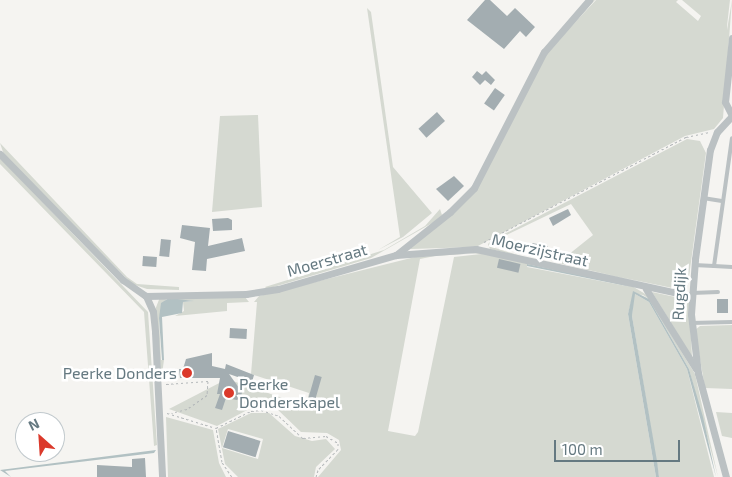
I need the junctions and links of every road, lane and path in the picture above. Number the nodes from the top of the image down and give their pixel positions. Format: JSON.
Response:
{"nodes":[{"id":1,"x":589,"y":0,"type":"edge"},
{"id":2,"x":732,"y":38,"type":"edge"},
{"id":3,"x":732,"y":116,"type":"edge"},
{"id":4,"x":719,"y":129,"type":"junction"},
{"id":5,"x":731,"y":138,"type":"edge"},
{"id":6,"x":0,"y":154,"type":"edge"},
{"id":7,"x":703,"y":198,"type":"junction"},
{"id":8,"x":722,"y":201,"type":"junction"},
{"id":9,"x":476,"y":249,"type":"junction"},
{"id":10,"x":396,"y":255,"type":"junction"},
{"id":11,"x":694,"y":265,"type":"junction"},
{"id":12,"x":714,"y":266,"type":"junction"},
{"id":13,"x":732,"y":267,"type":"edge"},
{"id":14,"x":646,"y":289,"type":"junction"},
{"id":15,"x":718,"y":292,"type":"dead end"},
{"id":16,"x":692,"y":295,"type":"junction"},
{"id":17,"x":146,"y":296,"type":"junction"},
{"id":18,"x":732,"y":322,"type":"edge"},
{"id":19,"x":691,"y":323,"type":"junction"},
{"id":20,"x":698,"y":373,"type":"junction"},
{"id":21,"x":158,"y":384,"type":"junction"},
{"id":22,"x":159,"y":412,"type":"junction"},
{"id":23,"x":171,"y":412,"type":"junction"},
{"id":24,"x":216,"y":428,"type":"junction"},
{"id":25,"x":162,"y":477,"type":"edge"},
{"id":26,"x":232,"y":477,"type":"edge"},
{"id":27,"x":316,"y":477,"type":"edge"},
{"id":28,"x":726,"y":477,"type":"edge"}],
"edges":[{"from":1,"to":10,"type":"street","name":"Moerstraat"},
{"from":2,"to":3,"type":"street"},
{"from":3,"to":4,"type":"street","name":"Rugdijk"},
{"from":4,"to":7,"type":"street","name":"Rugdijk"},
{"from":4,"to":9,"type":"path"},
{"from":5,"to":8,"type":"lane"},
{"from":6,"to":17,"type":"street"},
{"from":7,"to":8,"type":"lane"},
{"from":7,"to":11,"type":"street","name":"Rugdijk"},
{"from":8,"to":12,"type":"lane"},
{"from":9,"to":10,"type":"street","name":"Moerzijstraat"},
{"from":9,"to":14,"type":"street","name":"Moerzijstraat"},
{"from":10,"to":17,"type":"street","name":"Moerstraat"},
{"from":11,"to":12,"type":"lane"},
{"from":11,"to":16,"type":"street","name":"Rugdijk"},
{"from":12,"to":13,"type":"lane"},
{"from":14,"to":16,"type":"street","name":"Moerzijstraat"},
{"from":14,"to":20,"type":"street"},
{"from":15,"to":16,"type":"lane"},
{"from":16,"to":19,"type":"street","name":"Rugdijk"},
{"from":17,"to":21,"type":"street"},
{"from":18,"to":19,"type":"lane"},
{"from":19,"to":20,"type":"street","name":"Rugdijk"},
{"from":20,"to":28,"type":"street","name":"Rugdijk"},
{"from":21,"to":22,"type":"street"},
{"from":21,"to":23,"type":"path"},
{"from":22,"to":23,"type":"path"},
{"from":22,"to":25,"type":"street"},
{"from":23,"to":24,"type":"path"},
{"from":24,"to":26,"type":"path"},
{"from":24,"to":27,"type":"path"}]}
